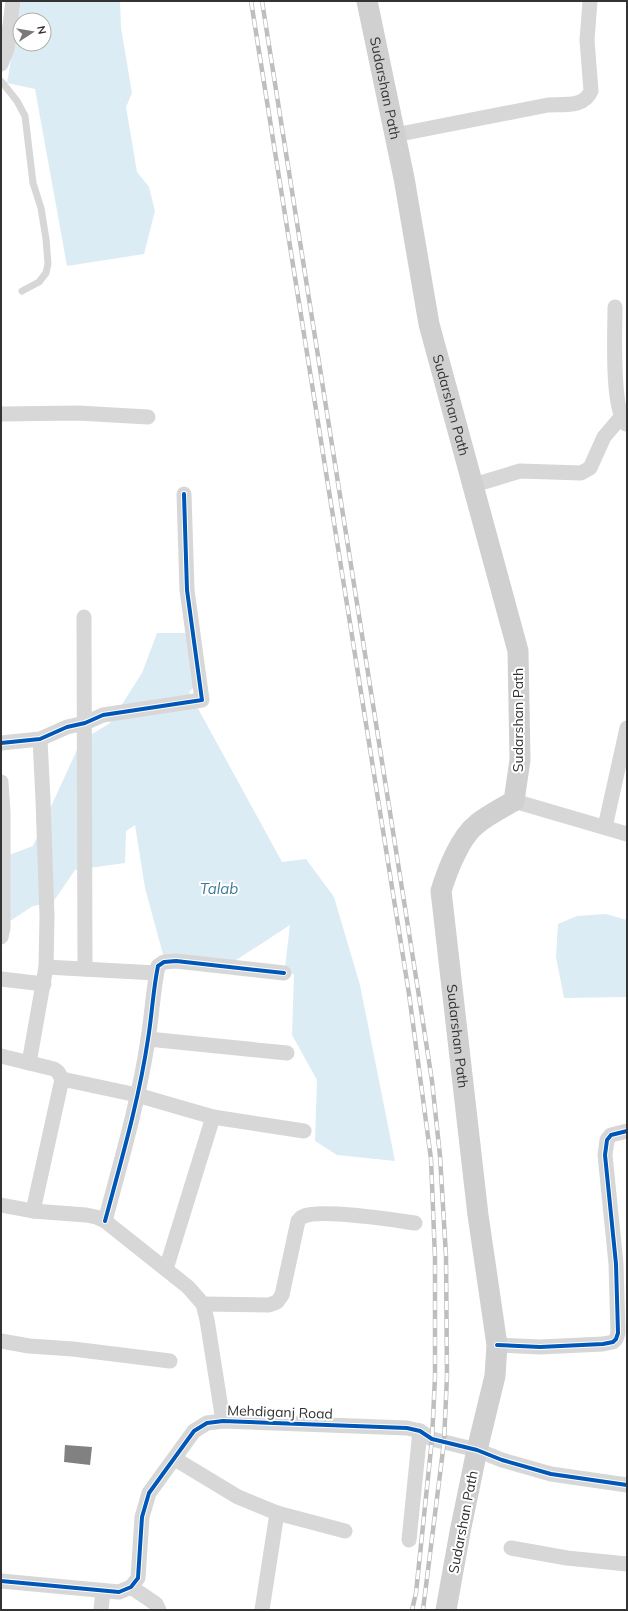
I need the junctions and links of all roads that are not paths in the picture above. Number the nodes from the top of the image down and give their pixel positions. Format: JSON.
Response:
{"nodes":[{"id":1,"x":13,"y":1,"type":"edge"},
{"id":2,"x":367,"y":1,"type":"edge"},
{"id":3,"x":590,"y":1,"type":"edge"},
{"id":4,"x":1,"y":64,"type":"edge"},
{"id":5,"x":1,"y":81,"type":"edge"},
{"id":6,"x":396,"y":135,"type":"junction"},
{"id":7,"x":22,"y":291,"type":"dead end"},
{"id":8,"x":615,"y":308,"type":"dead end"},
{"id":9,"x":1,"y":414,"type":"edge"},
{"id":10,"x":148,"y":416,"type":"dead end"},
{"id":11,"x":624,"y":421,"type":"edge"},
{"id":12,"x":474,"y":485,"type":"junction"},
{"id":13,"x":184,"y":494,"type":"dead end"},
{"id":14,"x":84,"y":617,"type":"dead end"},
{"id":15,"x":85,"y":723,"type":"junction"},
{"id":16,"x":627,"y":728,"type":"edge"},
{"id":17,"x":40,"y":739,"type":"junction"},
{"id":18,"x":1,"y":743,"type":"edge"},
{"id":19,"x":1,"y":782,"type":"edge"},
{"id":20,"x":514,"y":801,"type":"junction"},
{"id":21,"x":605,"y":827,"type":"junction"},
{"id":22,"x":627,"y":834,"type":"edge"},
{"id":23,"x":1,"y":937,"type":"edge"},
{"id":24,"x":46,"y":967,"type":"junction"},
{"id":25,"x":85,"y":970,"type":"junction"},
{"id":26,"x":156,"y":973,"type":"junction"},
{"id":27,"x":284,"y":973,"type":"dead end"},
{"id":28,"x":1,"y":979,"type":"edge"},
{"id":29,"x":44,"y":984,"type":"junction"},
{"id":30,"x":148,"y":1039,"type":"junction"},
{"id":31,"x":287,"y":1054,"type":"dead end"},
{"id":32,"x":1,"y":1056,"type":"edge"},
{"id":33,"x":29,"y":1063,"type":"junction"},
{"id":34,"x":62,"y":1079,"type":"junction"},
{"id":35,"x":137,"y":1096,"type":"junction"},
{"id":36,"x":213,"y":1117,"type":"junction"},
{"id":37,"x":627,"y":1131,"type":"edge"},
{"id":38,"x":304,"y":1132,"type":"dead end"},
{"id":39,"x":1,"y":1206,"type":"edge"},
{"id":40,"x":33,"y":1212,"type":"junction"},
{"id":41,"x":105,"y":1221,"type":"junction"},
{"id":42,"x":415,"y":1223,"type":"dead end"},
{"id":43,"x":166,"y":1269,"type":"junction"},
{"id":44,"x":203,"y":1304,"type":"junction"},
{"id":45,"x":1,"y":1341,"type":"edge"},
{"id":46,"x":497,"y":1344,"type":"junction"},
{"id":47,"x":620,"y":1344,"type":"edge"},
{"id":48,"x":170,"y":1361,"type":"dead end"},
{"id":49,"x":223,"y":1421,"type":"junction"},
{"id":50,"x":420,"y":1432,"type":"junction"},
{"id":51,"x":477,"y":1450,"type":"junction"},
{"id":52,"x":175,"y":1459,"type":"junction"},
{"id":53,"x":627,"y":1485,"type":"edge"},
{"id":54,"x":277,"y":1513,"type":"junction"},
{"id":55,"x":345,"y":1531,"type":"dead end"},
{"id":56,"x":409,"y":1540,"type":"dead end"},
{"id":57,"x":511,"y":1548,"type":"dead end"},
{"id":58,"x":627,"y":1564,"type":"edge"},
{"id":59,"x":1,"y":1581,"type":"edge"},
{"id":60,"x":131,"y":1587,"type":"junction"},
{"id":61,"x":103,"y":1591,"type":"junction"},
{"id":62,"x":101,"y":1610,"type":"edge"},
{"id":63,"x":159,"y":1610,"type":"edge"},
{"id":64,"x":262,"y":1610,"type":"edge"},
{"id":65,"x":446,"y":1610,"type":"edge"}],
"edges":[{"from":1,"to":4,"type":"street"},
{"from":2,"to":6,"type":"main road","name":"Sudarshan Path"},
{"from":3,"to":6,"type":"street"},
{"from":5,"to":7,"type":"lane"},
{"from":6,"to":12,"type":"main road","name":"Sudarshan Path"},
{"from":8,"to":11,"type":"street"},
{"from":9,"to":10,"type":"street"},
{"from":11,"to":12,"type":"street"},
{"from":12,"to":20,"type":"main road","name":"Sudarshan Path"},
{"from":13,"to":15,"type":"street"},
{"from":14,"to":15,"type":"street"},
{"from":15,"to":17,"type":"street"},
{"from":15,"to":25,"type":"street"},
{"from":16,"to":21,"type":"street"},
{"from":17,"to":18,"type":"street"},
{"from":17,"to":24,"type":"street"},
{"from":19,"to":23,"type":"street"},
{"from":20,"to":21,"type":"street"},
{"from":20,"to":46,"type":"main road","name":"Sudarshan Path"},
{"from":21,"to":22,"type":"street"},
{"from":24,"to":25,"type":"street"},
{"from":24,"to":29,"type":"street"},
{"from":25,"to":26,"type":"street"},
{"from":26,"to":27,"type":"street"},
{"from":26,"to":30,"type":"street"},
{"from":28,"to":29,"type":"street"},
{"from":29,"to":33,"type":"street"},
{"from":30,"to":31,"type":"street"},
{"from":30,"to":35,"type":"street"},
{"from":32,"to":33,"type":"street"},
{"from":33,"to":34,"type":"street"},
{"from":34,"to":35,"type":"street"},
{"from":34,"to":40,"type":"street"},
{"from":35,"to":36,"type":"street"},
{"from":35,"to":41,"type":"street"},
{"from":36,"to":38,"type":"street"},
{"from":36,"to":43,"type":"street"},
{"from":37,"to":47,"type":"street"},
{"from":39,"to":40,"type":"street"},
{"from":40,"to":41,"type":"street"},
{"from":41,"to":43,"type":"street"},
{"from":42,"to":44,"type":"street"},
{"from":43,"to":44,"type":"street"},
{"from":44,"to":49,"type":"street"},
{"from":45,"to":48,"type":"street"},
{"from":46,"to":47,"type":"street"},
{"from":46,"to":51,"type":"main road","name":"Sudarshan Path"},
{"from":49,"to":50,"type":"street","name":"Mehdiganj Road"},
{"from":49,"to":52,"type":"street","name":"Mehdiganj Road"},
{"from":50,"to":51,"type":"street","name":"Mehdiganj Road"},
{"from":50,"to":56,"type":"street"},
{"from":51,"to":53,"type":"street","name":"Mehdiganj Road"},
{"from":51,"to":65,"type":"main road","name":"Sudarshan Path"},
{"from":52,"to":54,"type":"street"},
{"from":52,"to":60,"type":"street","name":"Mehdiganj Road"},
{"from":54,"to":55,"type":"street"},
{"from":54,"to":64,"type":"street"},
{"from":57,"to":58,"type":"street"},
{"from":59,"to":61,"type":"street"},
{"from":60,"to":61,"type":"street"},
{"from":60,"to":63,"type":"street"},
{"from":61,"to":62,"type":"street"}]}
